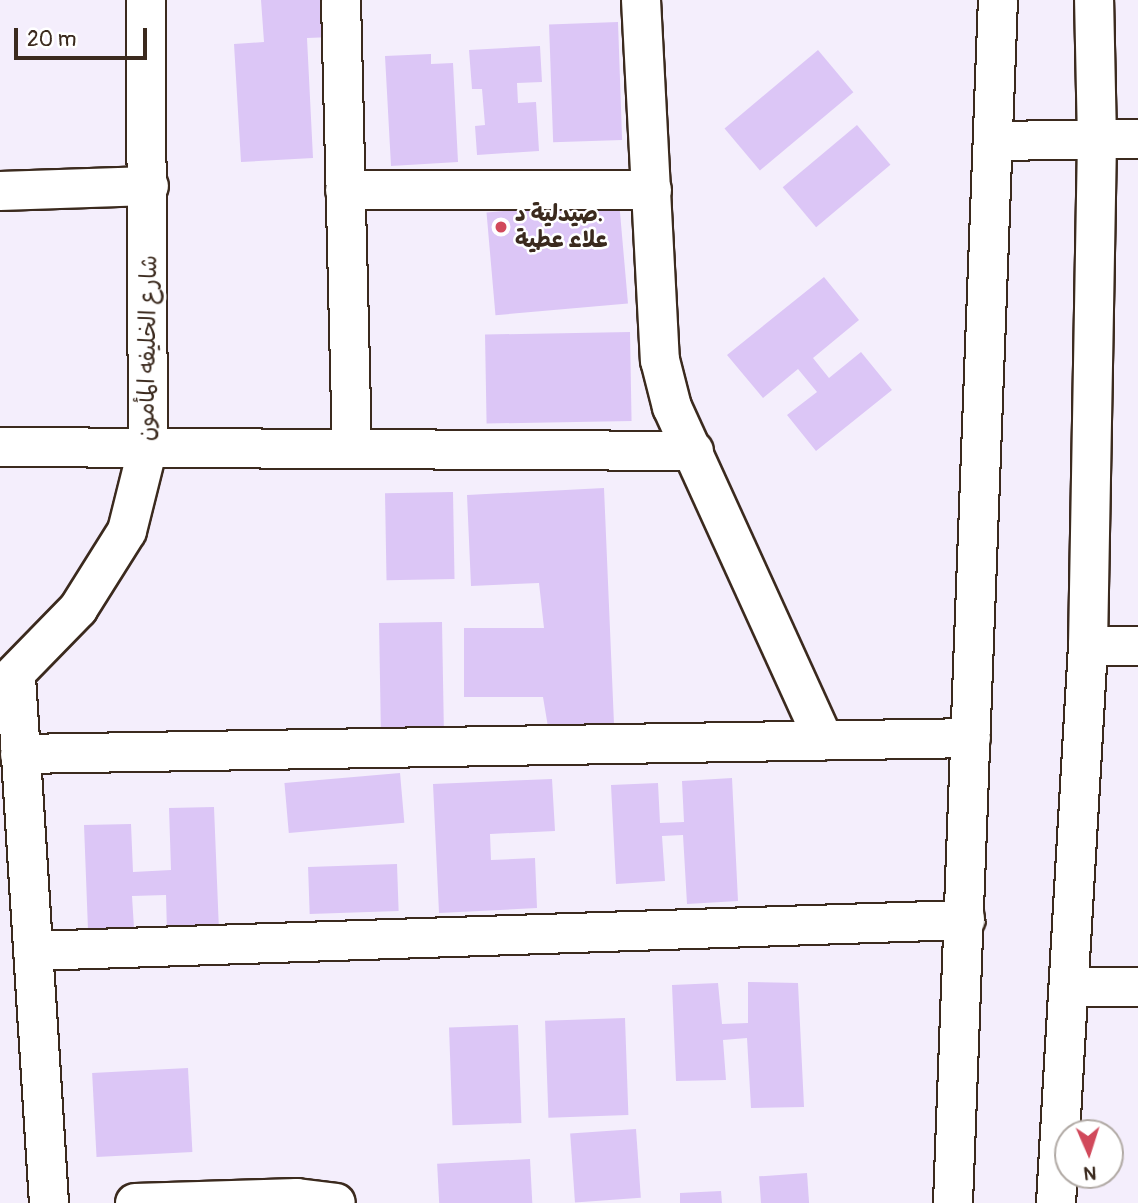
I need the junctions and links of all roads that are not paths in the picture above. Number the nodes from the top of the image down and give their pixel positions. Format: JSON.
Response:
{"nodes":[{"id":1,"x":341,"y":0,"type":"edge"},
{"id":2,"x":641,"y":0,"type":"edge"},
{"id":3,"x":998,"y":0,"type":"edge"},
{"id":4,"x":1094,"y":0,"type":"edge"},
{"id":5,"x":142,"y":1,"type":"edge"},
{"id":6,"x":1138,"y":139,"type":"edge"},
{"id":7,"x":1097,"y":140,"type":"junction"},
{"id":8,"x":993,"y":141,"type":"junction"},
{"id":9,"x":149,"y":186,"type":"junction"},
{"id":10,"x":345,"y":190,"type":"junction"},
{"id":11,"x":652,"y":190,"type":"junction"},
{"id":12,"x":0,"y":191,"type":"edge"},
{"id":13,"x":0,"y":447,"type":"edge"},
{"id":14,"x":148,"y":447,"type":"junction"},
{"id":15,"x":352,"y":449,"type":"junction"},
{"id":16,"x":694,"y":451,"type":"junction"},
{"id":17,"x":1088,"y":646,"type":"junction"},
{"id":18,"x":1138,"y":646,"type":"edge"},
{"id":19,"x":8,"y":683,"type":"edge"},
{"id":20,"x":971,"y":738,"type":"junction"},
{"id":21,"x":824,"y":740,"type":"junction"},
{"id":22,"x":20,"y":754,"type":"junction"},
{"id":23,"x":965,"y":919,"type":"junction"},
{"id":24,"x":33,"y":951,"type":"junction"},
{"id":25,"x":1069,"y":987,"type":"junction"},
{"id":26,"x":1138,"y":987,"type":"edge"},
{"id":27,"x":49,"y":1203,"type":"edge"},
{"id":28,"x":135,"y":1203,"type":"edge"},
{"id":29,"x":336,"y":1203,"type":"edge"},
{"id":30,"x":953,"y":1203,"type":"edge"},
{"id":31,"x":1056,"y":1203,"type":"edge"}],
"edges":[{"from":1,"to":10,"type":"street"},
{"from":2,"to":11,"type":"street"},
{"from":3,"to":8,"type":"street"},
{"from":4,"to":7,"type":"street"},
{"from":5,"to":9,"type":"street","name":"شارع الخليفه المأمون"},
{"from":6,"to":7,"type":"street"},
{"from":7,"to":8,"type":"street"},
{"from":7,"to":17,"type":"street"},
{"from":8,"to":20,"type":"street"},
{"from":9,"to":12,"type":"street"},
{"from":9,"to":14,"type":"street","name":"شارع الخليفه المأمون"},
{"from":10,"to":11,"type":"street"},
{"from":10,"to":15,"type":"street"},
{"from":11,"to":16,"type":"street"},
{"from":13,"to":14,"type":"street"},
{"from":14,"to":15,"type":"street"},
{"from":14,"to":19,"type":"street","name":"شارع الخليفه المأمون"},
{"from":15,"to":16,"type":"street"},
{"from":16,"to":21,"type":"street"},
{"from":17,"to":18,"type":"street"},
{"from":17,"to":25,"type":"street"},
{"from":19,"to":22,"type":"street"},
{"from":20,"to":21,"type":"street"},
{"from":20,"to":23,"type":"street"},
{"from":21,"to":22,"type":"street"},
{"from":22,"to":24,"type":"street"},
{"from":23,"to":24,"type":"street"},
{"from":23,"to":30,"type":"street"},
{"from":24,"to":27,"type":"street"},
{"from":25,"to":26,"type":"street"},
{"from":25,"to":31,"type":"street"},
{"from":28,"to":29,"type":"street"}]}
